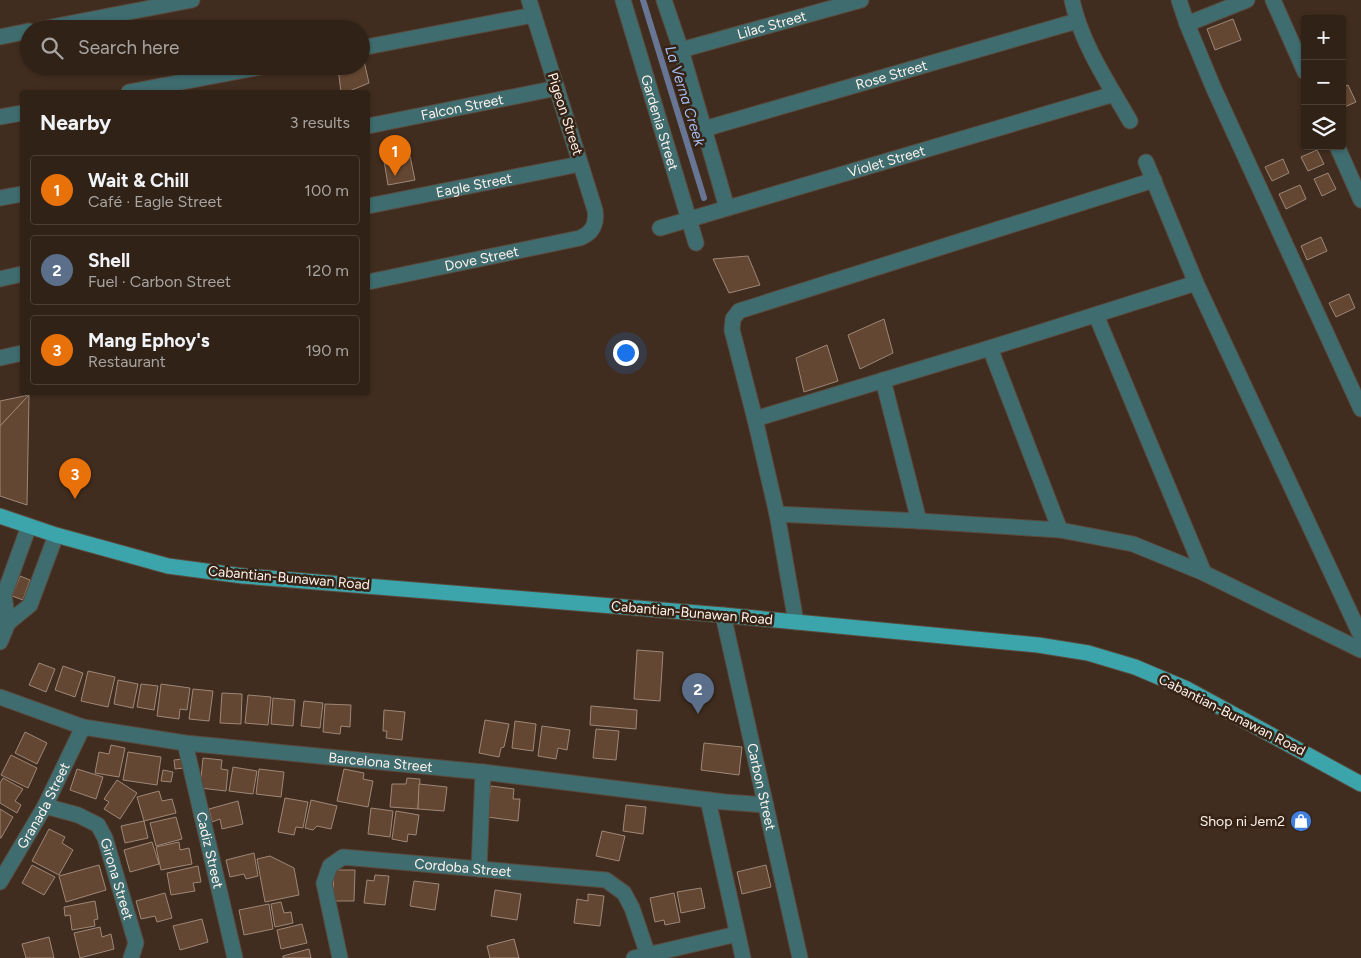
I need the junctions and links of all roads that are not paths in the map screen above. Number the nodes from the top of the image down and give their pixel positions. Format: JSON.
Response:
{"nodes":[{"id":1,"x":192,"y":0,"type":"edge"},
{"id":2,"x":529,"y":0,"type":"edge"},
{"id":3,"x":623,"y":0,"type":"edge"},
{"id":4,"x":664,"y":0,"type":"edge"},
{"id":5,"x":861,"y":0,"type":"edge"},
{"id":6,"x":1072,"y":0,"type":"edge"},
{"id":7,"x":1179,"y":0,"type":"edge"},
{"id":8,"x":1247,"y":0,"type":"edge"},
{"id":9,"x":1273,"y":0,"type":"edge"},
{"id":10,"x":533,"y":15,"type":"junction"},
{"id":11,"x":88,"y":20,"type":"edge"},
{"id":12,"x":1078,"y":21,"type":"junction"},
{"id":13,"x":1187,"y":24,"type":"junction"},
{"id":14,"x":20,"y":33,"type":"edge"},
{"id":15,"x":0,"y":37,"type":"edge"},
{"id":16,"x":370,"y":46,"type":"edge"},
{"id":17,"x":681,"y":50,"type":"junction"},
{"id":18,"x":1301,"y":63,"type":"edge"},
{"id":19,"x":219,"y":75,"type":"edge"},
{"id":20,"x":556,"y":88,"type":"junction"},
{"id":21,"x":140,"y":90,"type":"edge"},
{"id":22,"x":1114,"y":94,"type":"junction"},
{"id":23,"x":20,"y":113,"type":"edge"},
{"id":24,"x":0,"y":117,"type":"edge"},
{"id":25,"x":1130,"y":121,"type":"dead end"},
{"id":26,"x":370,"y":126,"type":"edge"},
{"id":27,"x":704,"y":129,"type":"junction"},
{"id":28,"x":1339,"y":150,"type":"edge"},
{"id":29,"x":1146,"y":162,"type":"dead end"},
{"id":30,"x":580,"y":164,"type":"junction"},
{"id":31,"x":1154,"y":180,"type":"junction"},
{"id":32,"x":20,"y":194,"type":"edge"},
{"id":33,"x":0,"y":198,"type":"edge"},
{"id":34,"x":1361,"y":200,"type":"edge"},
{"id":35,"x":370,"y":206,"type":"edge"},
{"id":36,"x":727,"y":208,"type":"junction"},
{"id":37,"x":689,"y":219,"type":"junction"},
{"id":38,"x":593,"y":228,"type":"joint"},
{"id":39,"x":660,"y":228,"type":"dead end"},
{"id":40,"x":696,"y":243,"type":"dead end"},
{"id":41,"x":20,"y":274,"type":"edge"},
{"id":42,"x":0,"y":279,"type":"edge"},
{"id":43,"x":370,"y":282,"type":"edge"},
{"id":44,"x":1196,"y":283,"type":"junction"},
{"id":45,"x":1096,"y":315,"type":"junction"},
{"id":46,"x":990,"y":348,"type":"junction"},
{"id":47,"x":20,"y":353,"type":"edge"},
{"id":48,"x":0,"y":358,"type":"edge"},
{"id":49,"x":883,"y":380,"type":"junction"},
{"id":50,"x":1361,"y":409,"type":"edge"},
{"id":51,"x":755,"y":419,"type":"junction"},
{"id":52,"x":777,"y":514,"type":"junction"},
{"id":53,"x":0,"y":516,"type":"edge"},
{"id":54,"x":919,"y":521,"type":"junction"},
{"id":55,"x":29,"y":526,"type":"junction"},
{"id":56,"x":1060,"y":530,"type":"junction"},
{"id":57,"x":56,"y":535,"type":"junction"},
{"id":58,"x":1204,"y":573,"type":"junction"},
{"id":59,"x":723,"y":615,"type":"junction"},
{"id":60,"x":796,"y":622,"type":"junction"},
{"id":61,"x":8,"y":623,"type":"junction"},
{"id":62,"x":1361,"y":636,"type":"edge"},
{"id":63,"x":0,"y":642,"type":"edge"},
{"id":64,"x":1361,"y":650,"type":"edge"},
{"id":65,"x":0,"y":697,"type":"edge"},
{"id":66,"x":83,"y":727,"type":"junction"},
{"id":67,"x":184,"y":743,"type":"junction"},
{"id":68,"x":483,"y":772,"type":"junction"},
{"id":69,"x":1361,"y":784,"type":"edge"},
{"id":70,"x":708,"y":800,"type":"junction"},
{"id":71,"x":766,"y":805,"type":"junction"},
{"id":72,"x":45,"y":806,"type":"junction"},
{"id":73,"x":479,"y":868,"type":"junction"},
{"id":74,"x":0,"y":882,"type":"edge"},
{"id":75,"x":737,"y":934,"type":"junction"},
{"id":76,"x":641,"y":956,"type":"edge"},
{"id":77,"x":131,"y":958,"type":"edge"},
{"id":78,"x":235,"y":958,"type":"edge"},
{"id":79,"x":340,"y":958,"type":"edge"},
{"id":80,"x":742,"y":958,"type":"edge"},
{"id":81,"x":800,"y":958,"type":"edge"}],
"edges":[{"from":1,"to":11,"type":"street"},
{"from":2,"to":10,"type":"street","name":"Pigeon Street"},
{"from":3,"to":37,"type":"street","name":"Gardenia Street"},
{"from":4,"to":17,"type":"street"},
{"from":5,"to":17,"type":"street","name":"Lilac Street"},
{"from":6,"to":12,"type":"street"},
{"from":7,"to":13,"type":"street"},
{"from":8,"to":13,"type":"street"},
{"from":9,"to":18,"type":"street"},
{"from":10,"to":16,"type":"street"},
{"from":10,"to":20,"type":"street","name":"Pigeon Street"},
{"from":12,"to":22,"type":"street"},
{"from":12,"to":27,"type":"street","name":"Rose Street"},
{"from":13,"to":50,"type":"street"},
{"from":14,"to":15,"type":"street"},
{"from":17,"to":27,"type":"street"},
{"from":19,"to":21,"type":"street"},
{"from":20,"to":26,"type":"street","name":"Falcon Street"},
{"from":20,"to":30,"type":"street","name":"Pigeon Street"},
{"from":22,"to":25,"type":"street"},
{"from":22,"to":36,"type":"street","name":"Violet Street"},
{"from":23,"to":24,"type":"street"},
{"from":27,"to":36,"type":"street"},
{"from":28,"to":34,"type":"street"},
{"from":29,"to":31,"type":"street"},
{"from":30,"to":35,"type":"street","name":"Eagle Street"},
{"from":30,"to":38,"type":"street","name":"Pigeon Street"},
{"from":31,"to":44,"type":"street"},
{"from":31,"to":51,"type":"street"},
{"from":32,"to":33,"type":"street"},
{"from":36,"to":37,"type":"street","name":"Violet Street"},
{"from":37,"to":39,"type":"street","name":"Violet Street"},
{"from":37,"to":40,"type":"street","name":"Gardenia Street"},
{"from":38,"to":43,"type":"street","name":"Dove Street"},
{"from":41,"to":42,"type":"street"},
{"from":44,"to":45,"type":"street"},
{"from":44,"to":62,"type":"street"},
{"from":45,"to":46,"type":"street"},
{"from":45,"to":58,"type":"street"},
{"from":46,"to":49,"type":"street"},
{"from":46,"to":56,"type":"street"},
{"from":47,"to":48,"type":"street"},
{"from":49,"to":51,"type":"street"},
{"from":49,"to":54,"type":"street"},
{"from":51,"to":52,"type":"street"},
{"from":52,"to":54,"type":"street"},
{"from":52,"to":60,"type":"street"},
{"from":53,"to":55,"type":"main road","name":"Cabantian-Bunawan Road"},
{"from":54,"to":56,"type":"street"},
{"from":55,"to":57,"type":"main road","name":"Cabantian-Bunawan Road"},
{"from":55,"to":61,"type":"street"},
{"from":56,"to":58,"type":"street"},
{"from":57,"to":59,"type":"main road","name":"Cabantian-Bunawan Road"},
{"from":57,"to":61,"type":"street"},
{"from":58,"to":64,"type":"street"},
{"from":59,"to":60,"type":"main road","name":"Cabantian-Bunawan Road"},
{"from":59,"to":71,"type":"street","name":"Carbon Street"},
{"from":60,"to":69,"type":"main road","name":"Cabantian-Bunawan Road"},
{"from":61,"to":63,"type":"street"},
{"from":65,"to":66,"type":"street","name":"Barcelona Street"},
{"from":66,"to":67,"type":"street","name":"Barcelona Street"},
{"from":66,"to":72,"type":"street","name":"Granada Street"},
{"from":67,"to":68,"type":"street","name":"Barcelona Street"},
{"from":67,"to":78,"type":"street","name":"Cadiz Street"},
{"from":68,"to":70,"type":"street","name":"Barcelona Street"},
{"from":68,"to":73,"type":"street"},
{"from":70,"to":71,"type":"street","name":"Barcelona Street"},
{"from":70,"to":75,"type":"street"},
{"from":71,"to":81,"type":"street","name":"Carbon Street"},
{"from":72,"to":74,"type":"street","name":"Granada Street"},
{"from":72,"to":77,"type":"street","name":"Girona Street"},
{"from":73,"to":76,"type":"street","name":"Cordoba Street"},
{"from":73,"to":79,"type":"street","name":"Cordoba Street"},
{"from":75,"to":76,"type":"street"},
{"from":75,"to":80,"type":"street"}]}
